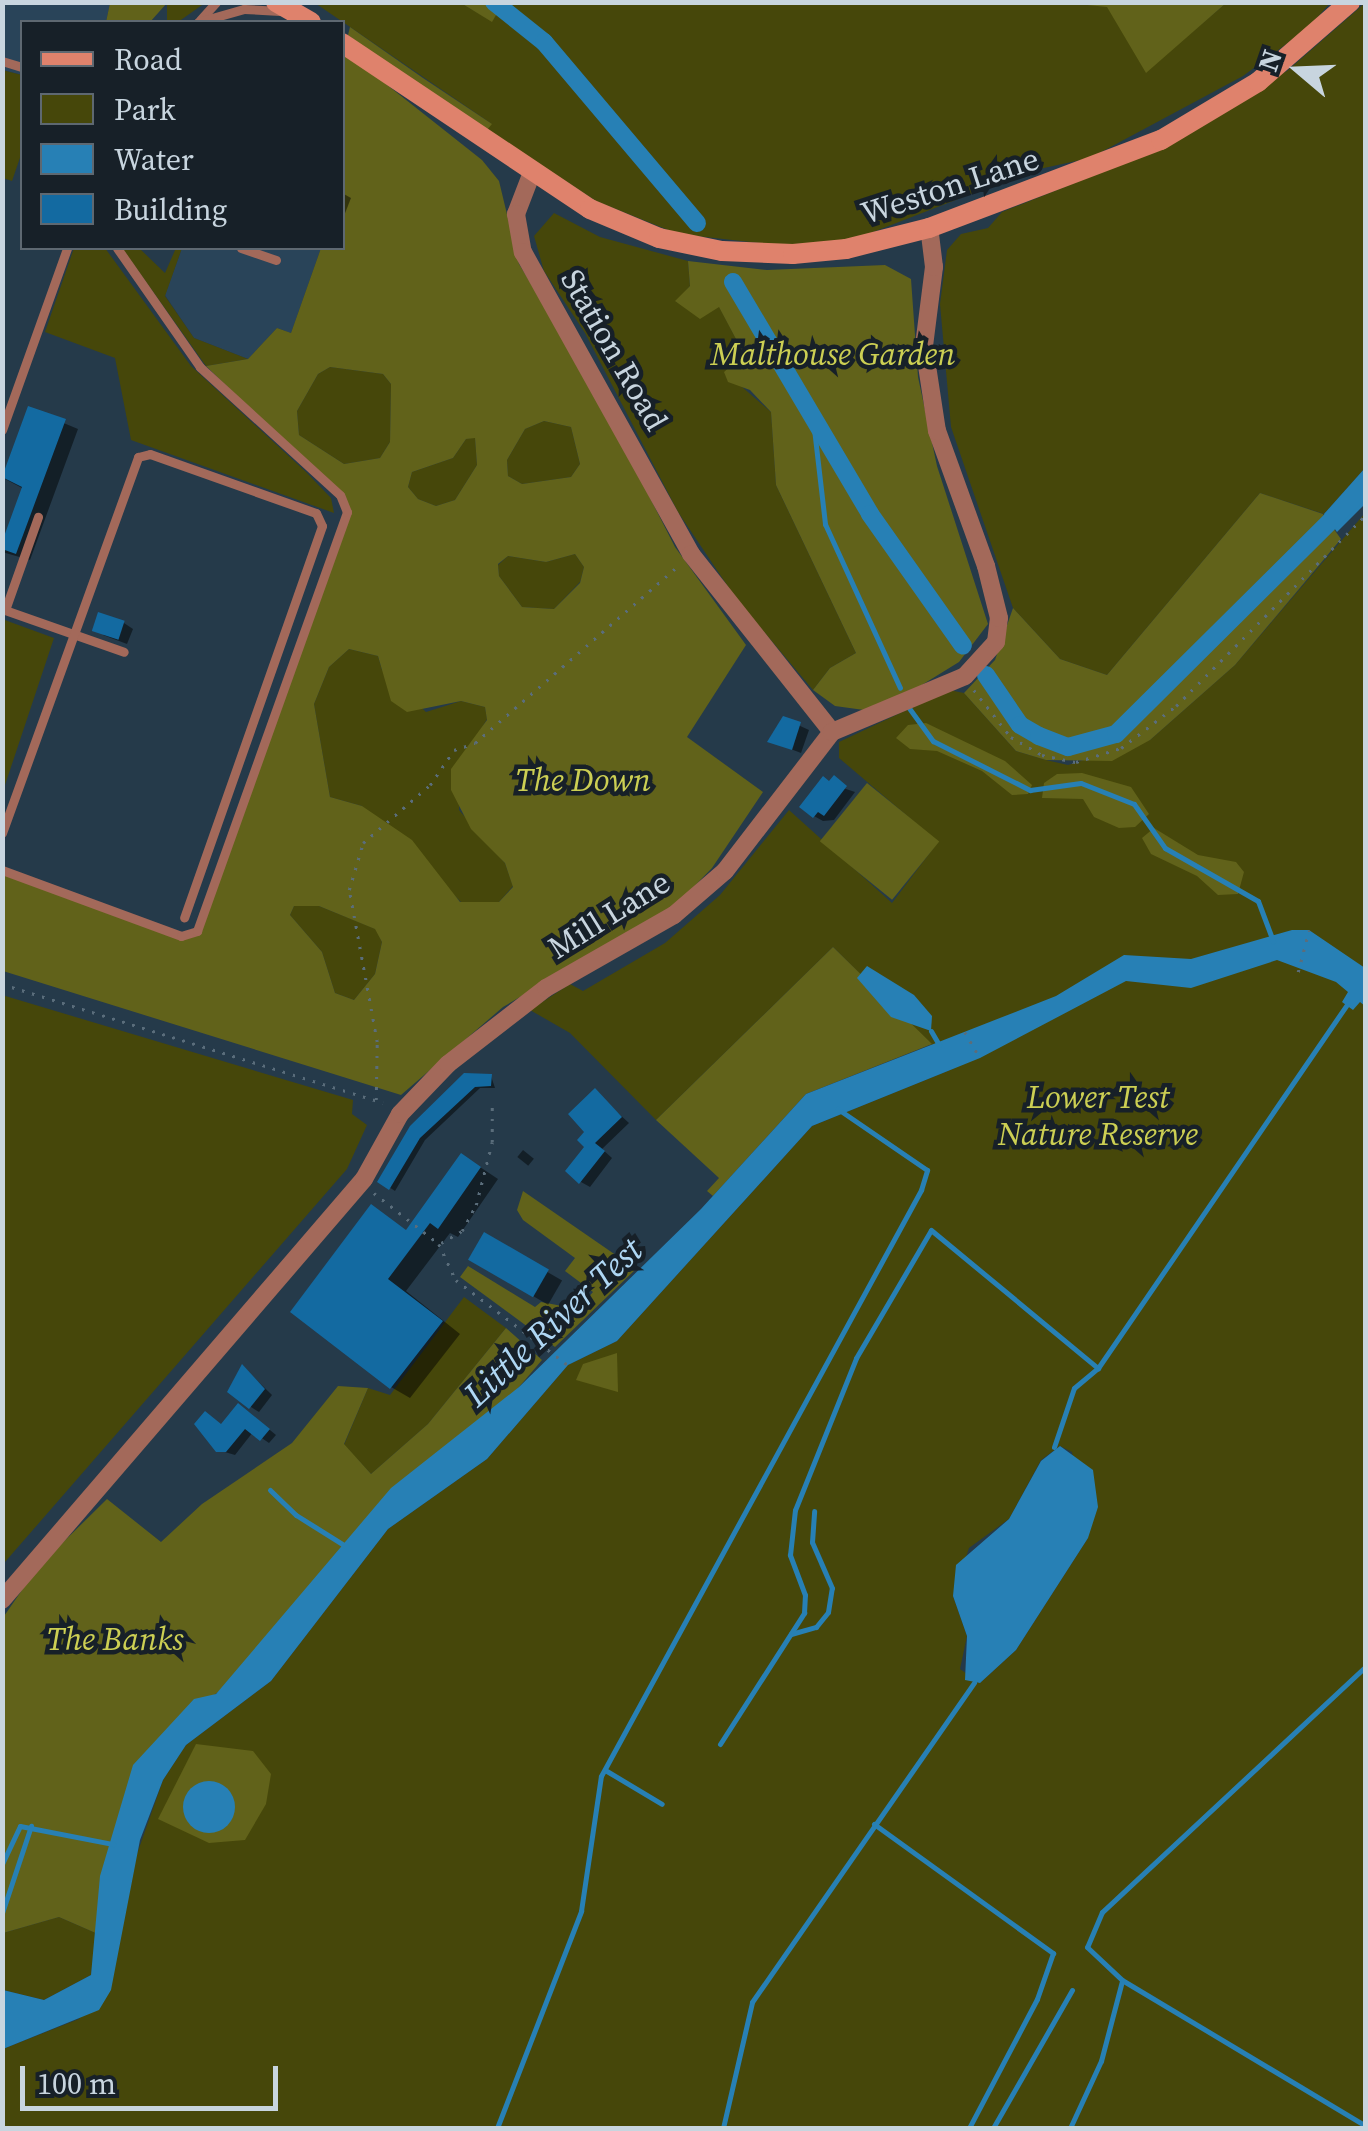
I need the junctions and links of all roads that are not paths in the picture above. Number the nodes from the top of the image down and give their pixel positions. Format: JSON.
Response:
{"nodes":[{"id":1,"x":1350,"y":2,"type":"edge"},
{"id":2,"x":293,"y":12,"type":"edge"},
{"id":3,"x":206,"y":20,"type":"edge"},
{"id":4,"x":345,"y":45,"type":"edge"},
{"id":5,"x":531,"y":175,"type":"junction"},
{"id":6,"x":930,"y":228,"type":"junction"},
{"id":7,"x":66,"y":250,"type":"edge"},
{"id":8,"x":118,"y":250,"type":"edge"},
{"id":9,"x":247,"y":250,"type":"edge"},
{"id":10,"x":276,"y":260,"type":"dead end"},
{"id":11,"x":2,"y":430,"type":"edge"},
{"id":12,"x":38,"y":518,"type":"dead end"},
{"id":13,"x":4,"y":610,"type":"edge"},
{"id":14,"x":72,"y":634,"type":"junction"},
{"id":15,"x":124,"y":652,"type":"dead end"},
{"id":16,"x":832,"y":732,"type":"junction"},
{"id":17,"x":2,"y":833,"type":"edge"},
{"id":18,"x":2,"y":870,"type":"edge"},
{"id":19,"x":184,"y":917,"type":"dead end"},
{"id":20,"x":3,"y":1599,"type":"edge"}],
"edges":[{"from":1,"to":6,"type":"street","name":"Weston Lane"},
{"from":2,"to":3,"type":"lane"},
{"from":4,"to":5,"type":"street"},
{"from":5,"to":6,"type":"street","name":"Weston Lane"},
{"from":5,"to":16,"type":"street","name":"Station Road"},
{"from":6,"to":16,"type":"street","name":"Mill Lane"},
{"from":7,"to":11,"type":"lane"},
{"from":8,"to":18,"type":"lane"},
{"from":9,"to":10,"type":"lane"},
{"from":12,"to":13,"type":"lane"},
{"from":13,"to":14,"type":"lane"},
{"from":14,"to":15,"type":"lane"},
{"from":14,"to":17,"type":"lane"},
{"from":14,"to":19,"type":"lane"},
{"from":16,"to":20,"type":"street","name":"Mill Lane"}]}
